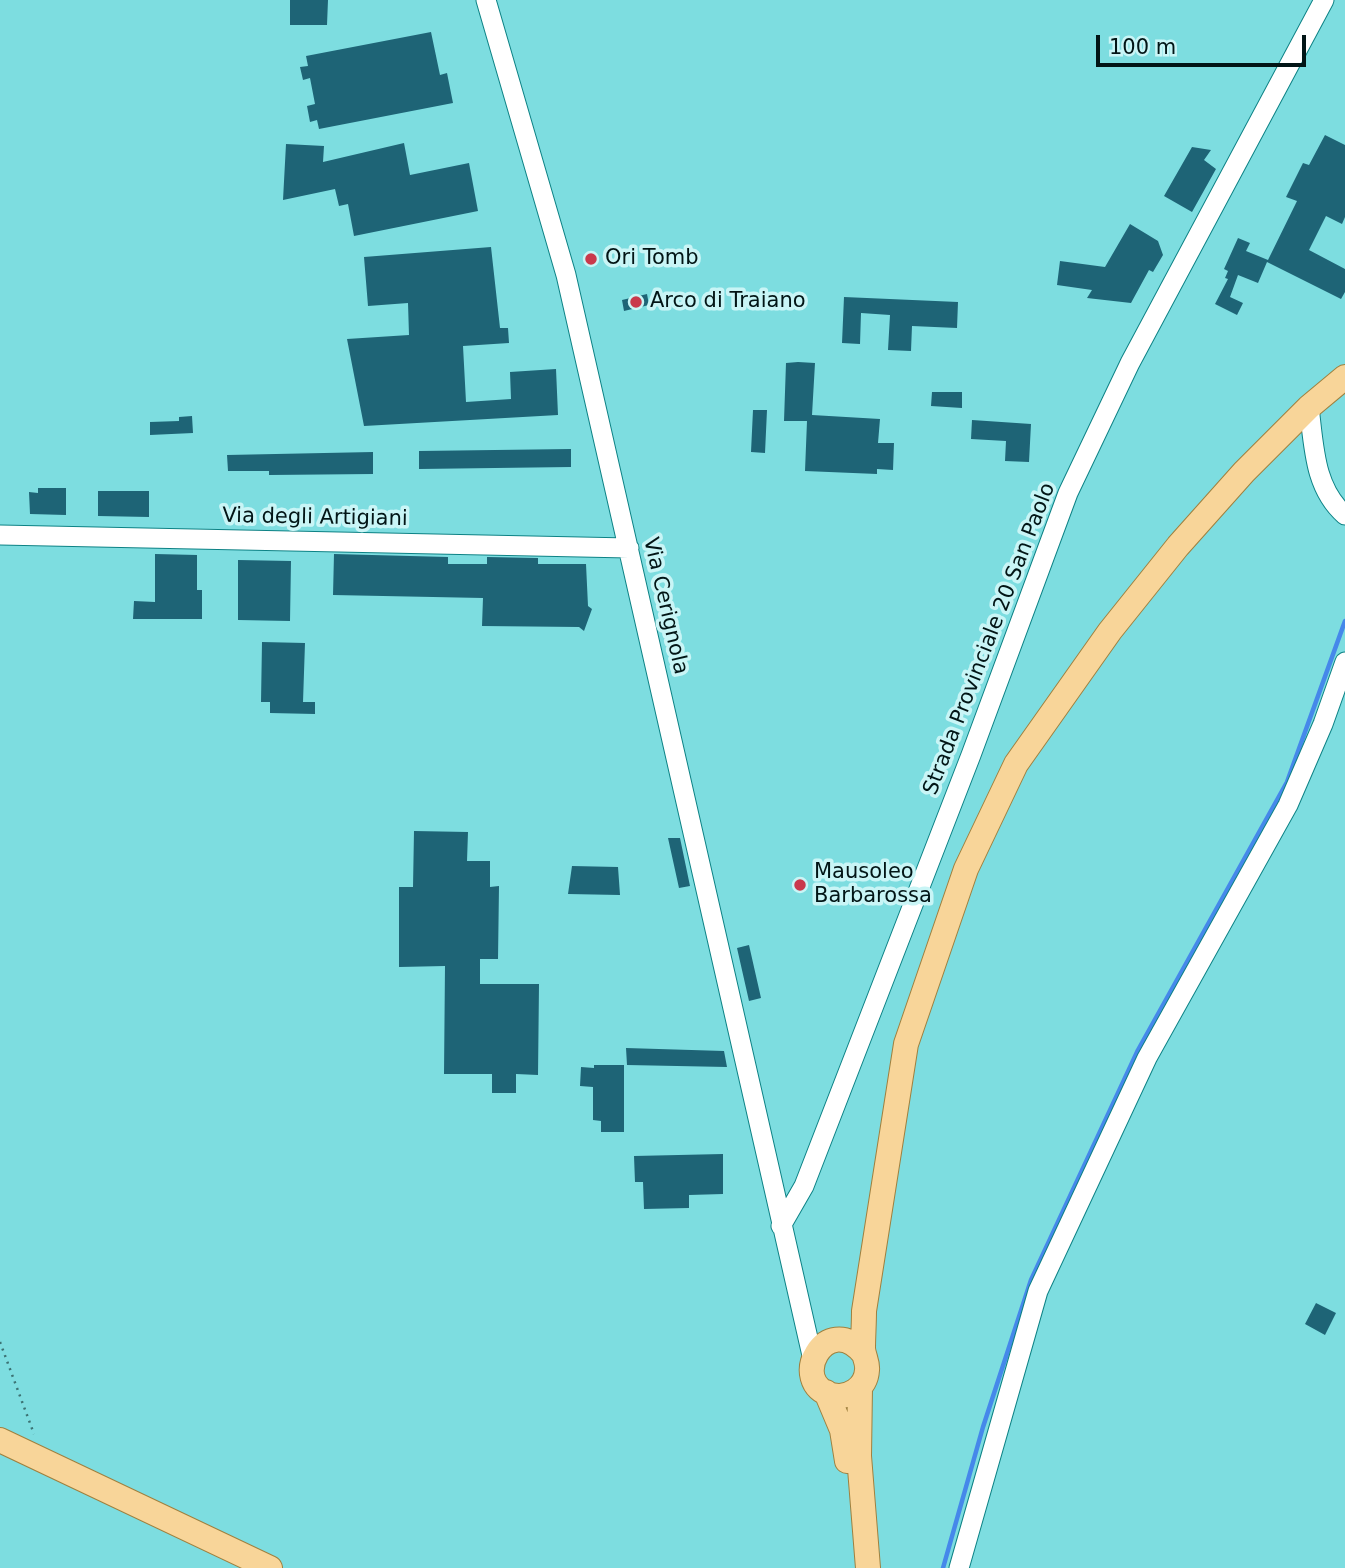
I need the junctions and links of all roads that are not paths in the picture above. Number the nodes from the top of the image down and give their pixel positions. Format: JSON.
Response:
{"nodes":[{"id":1,"x":486,"y":0,"type":"edge"},
{"id":2,"x":1324,"y":0,"type":"edge"},
{"id":3,"x":1345,"y":377,"type":"edge"},
{"id":4,"x":1309,"y":407,"type":"junction"},
{"id":5,"x":1345,"y":515,"type":"edge"},
{"id":6,"x":0,"y":535,"type":"edge"},
{"id":7,"x":629,"y":548,"type":"junction"},
{"id":8,"x":1345,"y":662,"type":"edge"},
{"id":9,"x":781,"y":1226,"type":"junction"},
{"id":10,"x":864,"y":1311,"type":"junction"},
{"id":11,"x":804,"y":1319,"type":"junction"},
{"id":12,"x":836,"y":1340,"type":"junction"},
{"id":13,"x":863,"y":1353,"type":"junction"},
{"id":14,"x":813,"y":1360,"type":"junction"},
{"id":15,"x":860,"y":1387,"type":"junction"},
{"id":16,"x":826,"y":1392,"type":"junction"},
{"id":17,"x":0,"y":1440,"type":"edge"},
{"id":18,"x":270,"y":1568,"type":"edge"},
{"id":19,"x":855,"y":1568,"type":"edge"},
{"id":20,"x":868,"y":1568,"type":"edge"},
{"id":21,"x":959,"y":1568,"type":"edge"}],
"edges":[{"from":1,"to":7,"type":"street","name":"Via Cerignola"},
{"from":2,"to":9,"type":"street","name":"Strada Provinciale 20 San Paolo"},
{"from":3,"to":4,"type":"main road"},
{"from":4,"to":5,"type":"street"},
{"from":4,"to":10,"type":"main road"},
{"from":6,"to":7,"type":"street","name":"Via degli Artigiani"},
{"from":7,"to":9,"type":"street","name":"Via Cerignola"},
{"from":8,"to":21,"type":"street"},
{"from":9,"to":11,"type":"street"},
{"from":10,"to":12,"type":"main road"},
{"from":10,"to":13,"type":"main road"},
{"from":11,"to":12,"type":"street"},
{"from":11,"to":14,"type":"street"},
{"from":12,"to":13,"type":"main road"},
{"from":12,"to":14,"type":"main road"},
{"from":13,"to":15,"type":"main road"},
{"from":14,"to":16,"type":"main road"},
{"from":15,"to":16,"type":"main road"},
{"from":15,"to":20,"type":"main road"},
{"from":16,"to":19,"type":"main road"},
{"from":17,"to":18,"type":"main road"}]}
